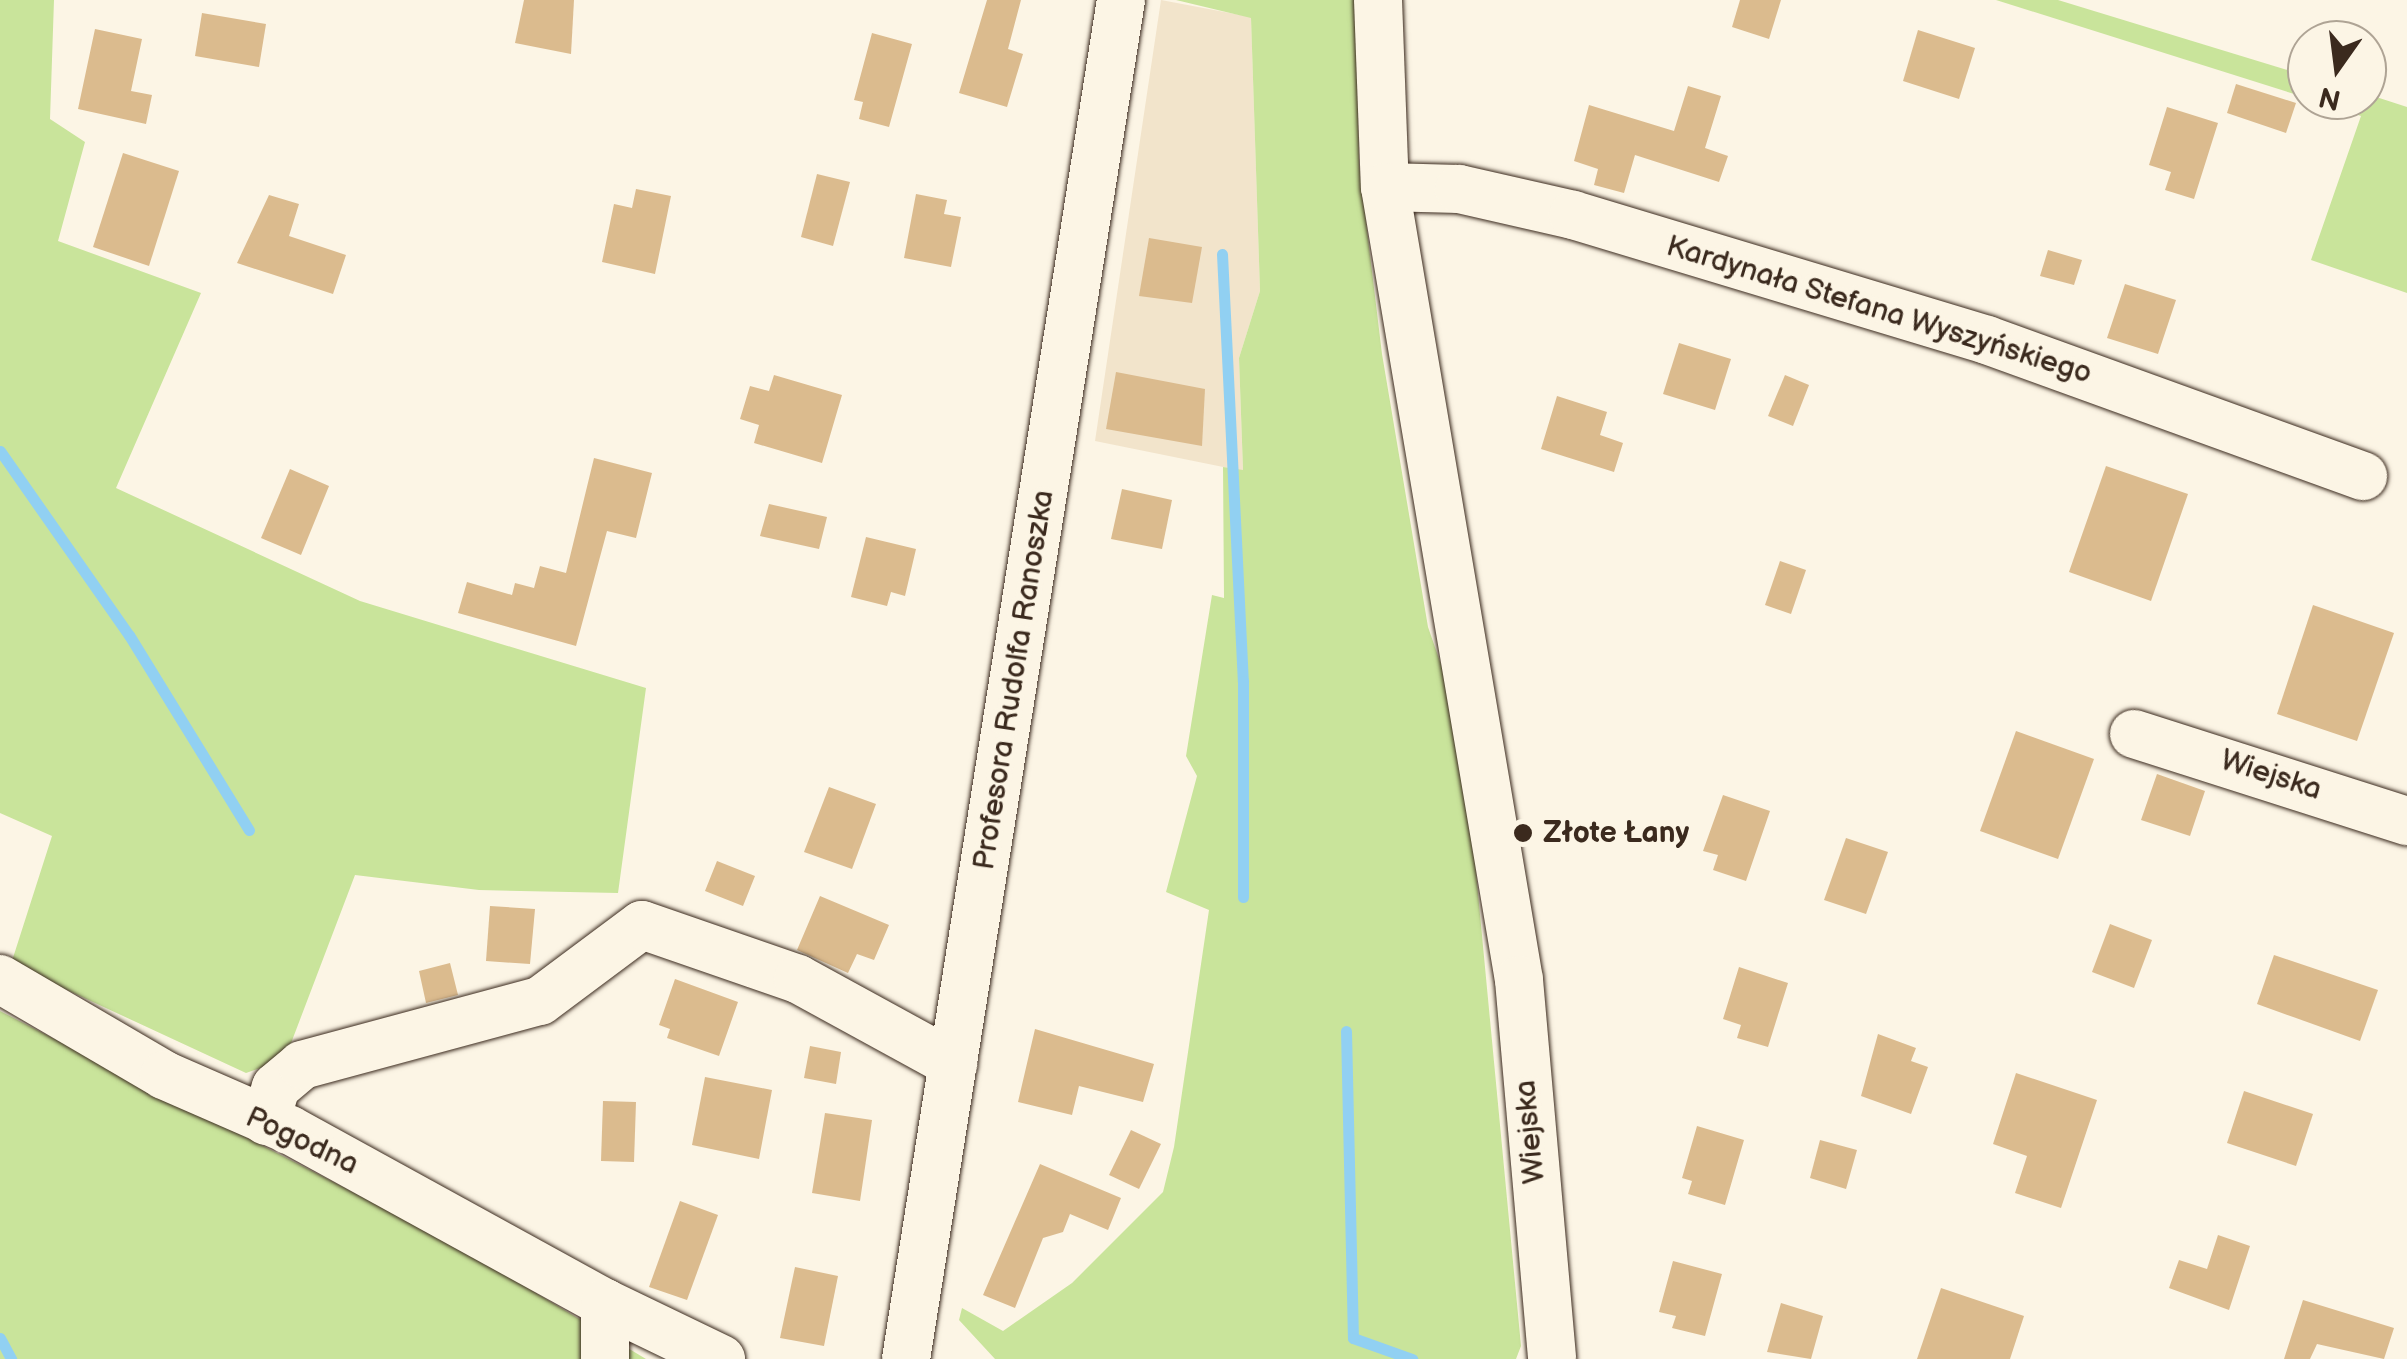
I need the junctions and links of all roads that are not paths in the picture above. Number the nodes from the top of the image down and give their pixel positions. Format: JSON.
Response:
{"nodes":[{"id":1,"x":1121,"y":0,"type":"edge"},
{"id":2,"x":1378,"y":0,"type":"edge"},
{"id":3,"x":1383,"y":168,"type":"junction"},
{"id":4,"x":2362,"y":476,"type":"dead end"},
{"id":5,"x":2134,"y":734,"type":"dead end"},
{"id":6,"x":2407,"y":821,"type":"edge"},
{"id":7,"x":0,"y":979,"type":"edge"},
{"id":8,"x":954,"y":1064,"type":"junction"},
{"id":9,"x":266,"y":1121,"type":"junction"},
{"id":10,"x":605,"y":1303,"type":"junction"},
{"id":11,"x":606,"y":1359,"type":"edge"},
{"id":12,"x":721,"y":1359,"type":"edge"},
{"id":13,"x":906,"y":1359,"type":"edge"},
{"id":14,"x":1552,"y":1359,"type":"edge"}],
"edges":[{"from":1,"to":8,"type":"street","name":"Profesora Rudolfa Ranoszka"},
{"from":2,"to":3,"type":"street"},
{"from":3,"to":4,"type":"street","name":"Kardynała Stefana Wyszyńskiego"},
{"from":3,"to":14,"type":"street","name":"Wiejska"},
{"from":5,"to":6,"type":"street","name":"Wiejska"},
{"from":7,"to":9,"type":"street","name":"Pogodna"},
{"from":8,"to":9,"type":"street"},
{"from":8,"to":13,"type":"street","name":"Profesora Rudolfa Ranoszka"},
{"from":9,"to":10,"type":"street","name":"Pogodna"},
{"from":10,"to":11,"type":"street"},
{"from":10,"to":12,"type":"street","name":"Pogodna"}]}
